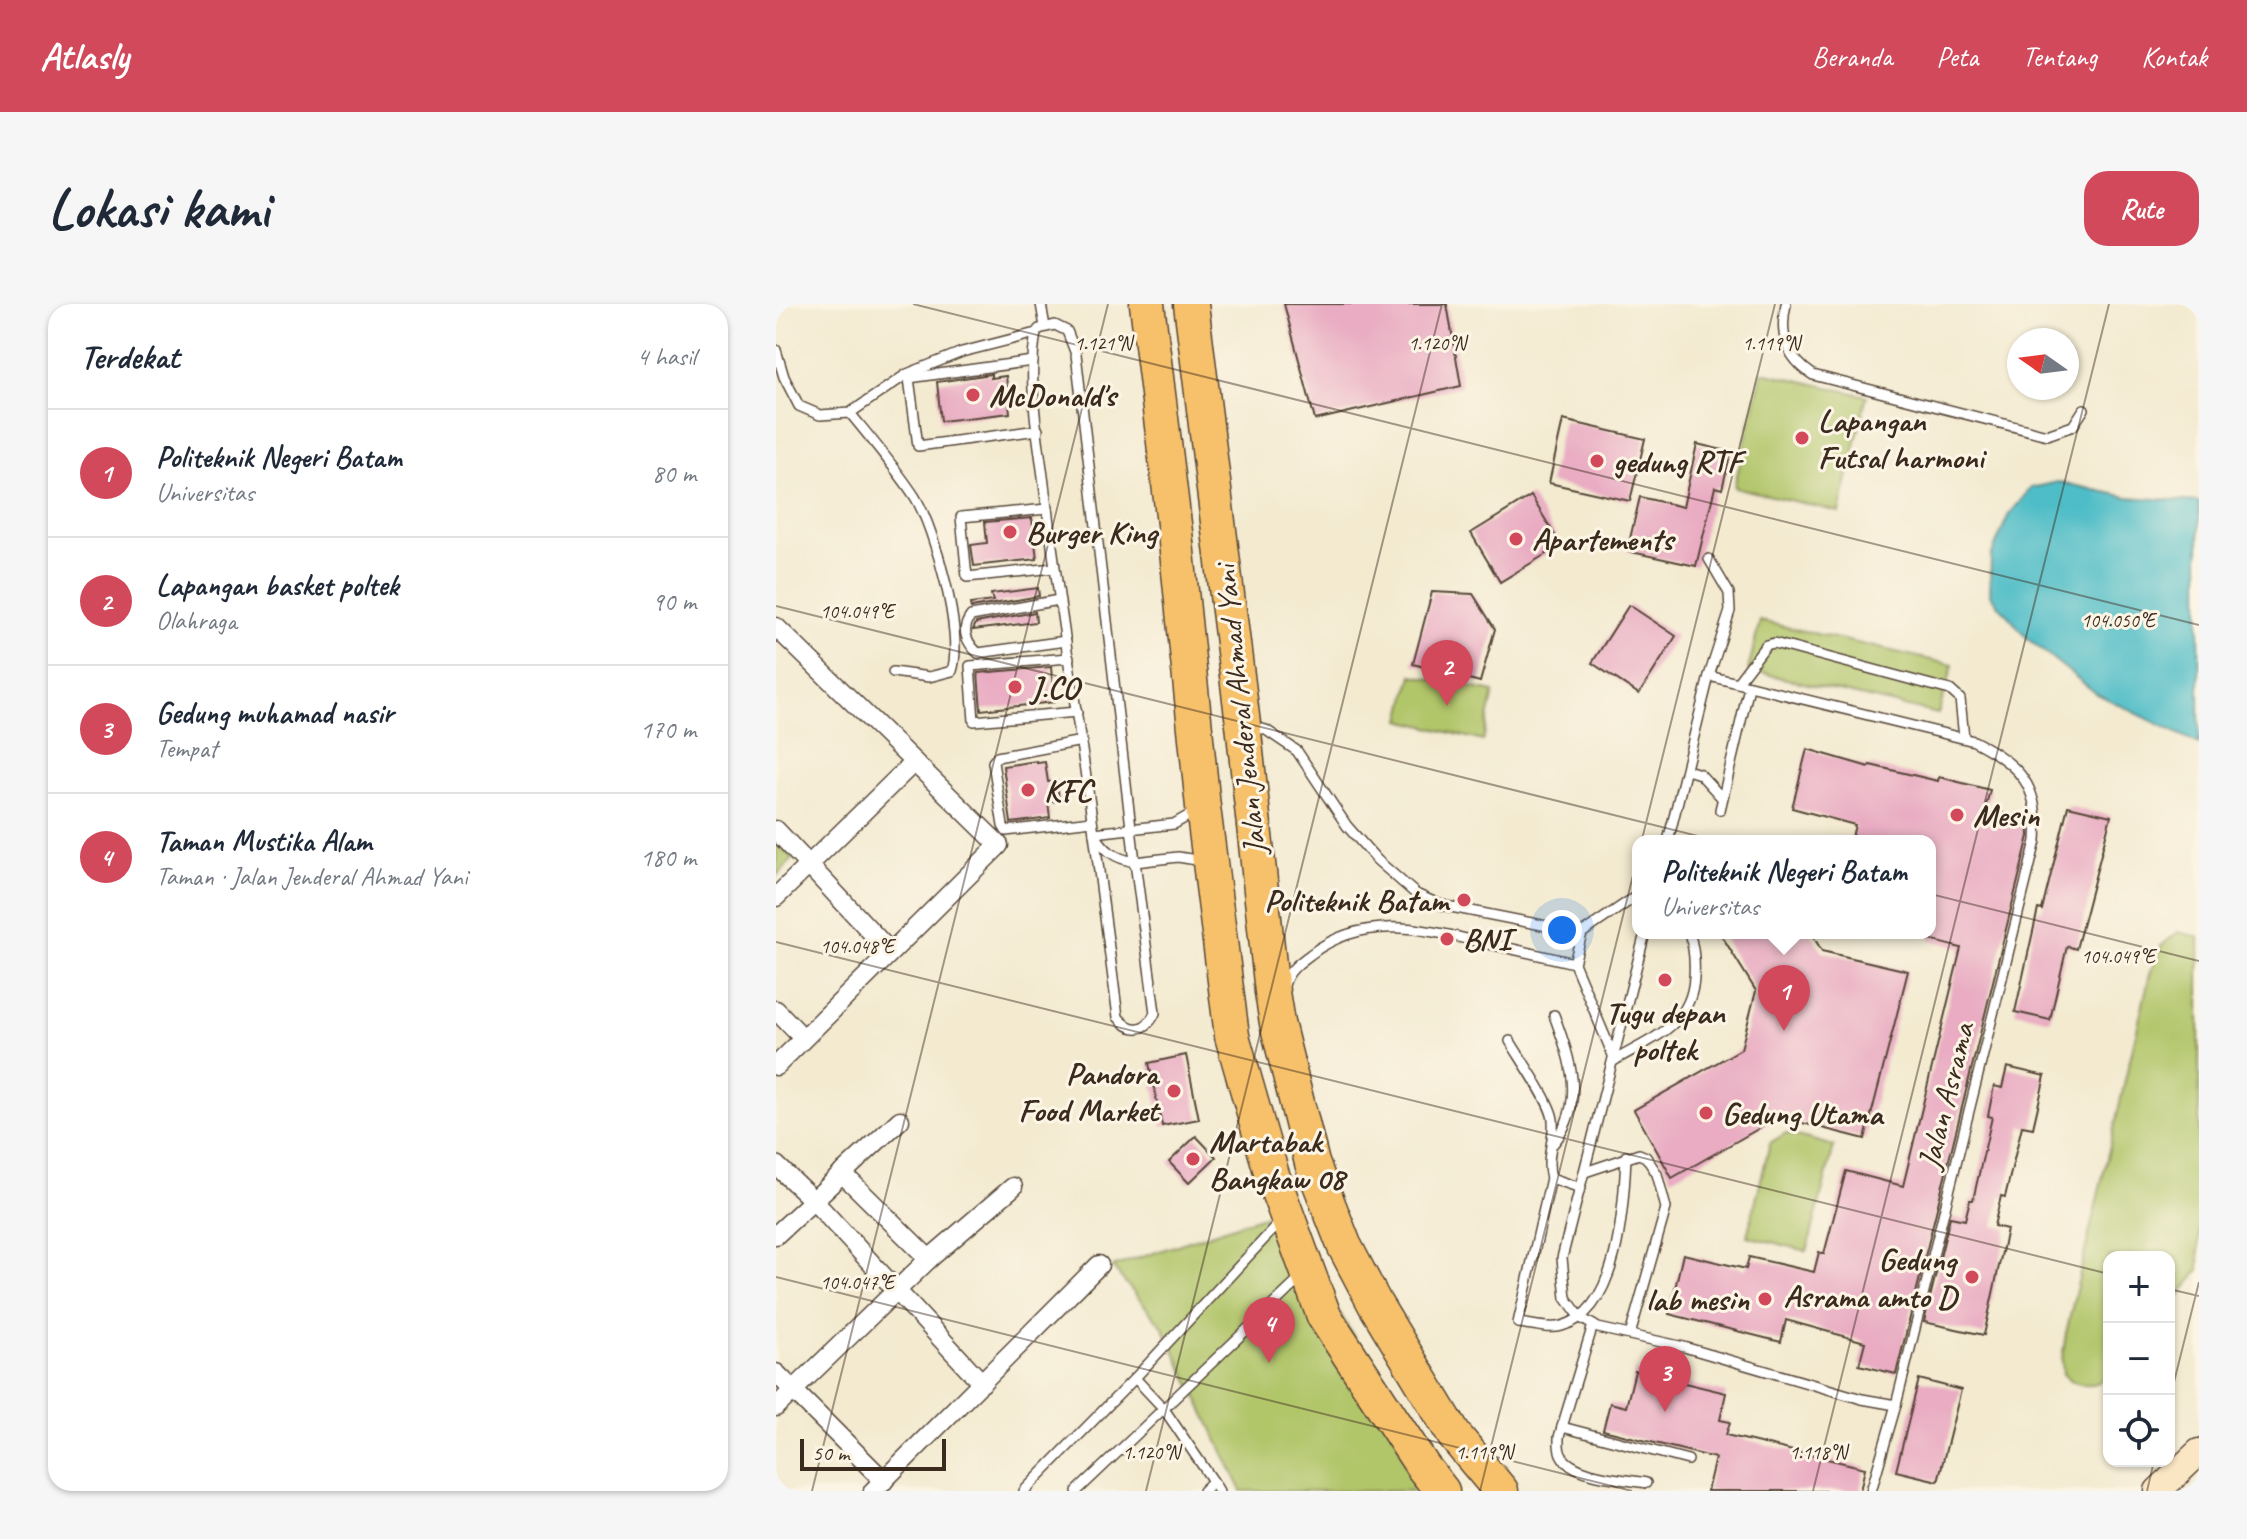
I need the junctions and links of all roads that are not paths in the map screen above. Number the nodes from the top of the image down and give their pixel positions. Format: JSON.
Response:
{"nodes":[{"id":1,"x":1041,"y":304,"type":"edge"},
{"id":2,"x":1147,"y":304,"type":"edge"},
{"id":3,"x":1191,"y":304,"type":"edge"},
{"id":4,"x":1786,"y":304,"type":"edge"},
{"id":5,"x":1040,"y":330,"type":"junction"},
{"id":6,"x":776,"y":350,"type":"edge"},
{"id":7,"x":1033,"y":361,"type":"junction"},
{"id":8,"x":2084,"y":409,"type":"dead end"},
{"id":9,"x":850,"y":413,"type":"junction"},
{"id":10,"x":1038,"y":430,"type":"junction"},
{"id":11,"x":1047,"y":509,"type":"junction"},
{"id":12,"x":1709,"y":559,"type":"dead end"},
{"id":13,"x":1054,"y":568,"type":"junction"},
{"id":14,"x":1059,"y":600,"type":"junction"},
{"id":15,"x":776,"y":627,"type":"edge"},
{"id":16,"x":1066,"y":641,"type":"junction"},
{"id":17,"x":1069,"y":658,"type":"junction"},
{"id":18,"x":893,"y":672,"type":"dead end"},
{"id":19,"x":1709,"y":676,"type":"junction"},
{"id":20,"x":1737,"y":683,"type":"junction"},
{"id":21,"x":1749,"y":687,"type":"junction"},
{"id":22,"x":1077,"y":712,"type":"junction"},
{"id":23,"x":1243,"y":724,"type":"junction"},
{"id":24,"x":1964,"y":738,"type":"junction"},
{"id":25,"x":1082,"y":741,"type":"junction"},
{"id":26,"x":914,"y":762,"type":"junction"},
{"id":27,"x":1687,"y":770,"type":"junction"},
{"id":28,"x":1722,"y":798,"type":"junction"},
{"id":29,"x":1203,"y":807,"type":"junction"},
{"id":30,"x":1720,"y":810,"type":"dead end"},
{"id":31,"x":1092,"y":821,"type":"junction"},
{"id":32,"x":1131,"y":829,"type":"junction"},
{"id":33,"x":776,"y":830,"type":"edge"},
{"id":34,"x":1094,"y":833,"type":"junction"},
{"id":35,"x":1670,"y":835,"type":"edge"},
{"id":36,"x":1135,"y":862,"type":"junction"},
{"id":37,"x":1210,"y":862,"type":"junction"},
{"id":38,"x":809,"y":866,"type":"junction"},
{"id":39,"x":776,"y":897,"type":"edge"},
{"id":40,"x":1632,"y":899,"type":"edge"},
{"id":41,"x":1582,"y":933,"type":"junction"},
{"id":42,"x":1644,"y":939,"type":"edge"},
{"id":43,"x":1690,"y":939,"type":"edge"},
{"id":44,"x":890,"y":952,"type":"junction"},
{"id":45,"x":1574,"y":963,"type":"junction"},
{"id":46,"x":776,"y":1010,"type":"edge"},
{"id":47,"x":1554,"y":1015,"type":"dead end"},
{"id":48,"x":1277,"y":1023,"type":"junction"},
{"id":49,"x":803,"y":1038,"type":"junction"},
{"id":50,"x":1510,"y":1041,"type":"dead end"},
{"id":51,"x":1615,"y":1060,"type":"junction"},
{"id":52,"x":776,"y":1066,"type":"edge"},
{"id":53,"x":900,"y":1120,"type":"dead end"},
{"id":54,"x":1553,"y":1144,"type":"junction"},
{"id":55,"x":1626,"y":1156,"type":"junction"},
{"id":56,"x":1312,"y":1163,"type":"junction"},
{"id":57,"x":776,"y":1165,"type":"edge"},
{"id":58,"x":1585,"y":1172,"type":"junction"},
{"id":59,"x":842,"y":1173,"type":"junction"},
{"id":60,"x":1272,"y":1175,"type":"junction"},
{"id":61,"x":1551,"y":1178,"type":"junction"},
{"id":62,"x":1013,"y":1187,"type":"dead end"},
{"id":63,"x":1581,"y":1188,"type":"junction"},
{"id":64,"x":813,"y":1200,"type":"junction"},
{"id":65,"x":1286,"y":1216,"type":"junction"},
{"id":66,"x":776,"y":1235,"type":"edge"},
{"id":67,"x":929,"y":1259,"type":"junction"},
{"id":68,"x":1099,"y":1265,"type":"dead end"},
{"id":69,"x":1307,"y":1272,"type":"junction"},
{"id":70,"x":899,"y":1291,"type":"junction"},
{"id":71,"x":1580,"y":1316,"type":"junction"},
{"id":72,"x":1593,"y":1325,"type":"junction"},
{"id":73,"x":1630,"y":1335,"type":"junction"},
{"id":74,"x":776,"y":1373,"type":"edge"},
{"id":75,"x":1135,"y":1378,"type":"junction"},
{"id":76,"x":982,"y":1383,"type":"junction"},
{"id":77,"x":793,"y":1390,"type":"junction"},
{"id":78,"x":1896,"y":1405,"type":"junction"},
{"id":79,"x":776,"y":1407,"type":"edge"},
{"id":80,"x":1164,"y":1409,"type":"junction"},
{"id":81,"x":1562,"y":1427,"type":"junction"},
{"id":82,"x":2197,"y":1459,"type":"edge"},
{"id":83,"x":1688,"y":1460,"type":"dead end"},
{"id":84,"x":1213,"y":1481,"type":"junction"},
{"id":85,"x":1646,"y":1483,"type":"dead end"},
{"id":86,"x":878,"y":1486,"type":"edge"},
{"id":87,"x":1024,"y":1491,"type":"edge"},
{"id":88,"x":1077,"y":1491,"type":"edge"},
{"id":89,"x":1203,"y":1491,"type":"edge"},
{"id":90,"x":1219,"y":1491,"type":"edge"},
{"id":91,"x":1442,"y":1491,"type":"edge"},
{"id":92,"x":1501,"y":1491,"type":"edge"},
{"id":93,"x":1871,"y":1491,"type":"edge"},
{"id":94,"x":2158,"y":1491,"type":"edge"}],
"edges":[{"from":1,"to":5,"type":"lane"},
{"from":2,"to":29,"type":"highway","name":"Jalan Jenderal Ahmad Yani"},
{"from":3,"to":23,"type":"highway","name":"Jalan Jenderal Ahmad Yani"},
{"from":4,"to":8,"type":"lane"},
{"from":5,"to":7,"type":"lane"},
{"from":5,"to":9,"type":"lane"},
{"from":5,"to":32,"type":"lane"},
{"from":6,"to":9,"type":"lane"},
{"from":7,"to":10,"type":"lane"},
{"from":7,"to":10,"type":"lane"},
{"from":9,"to":18,"type":"lane"},
{"from":10,"to":11,"type":"lane"},
{"from":11,"to":13,"type":"lane"},
{"from":11,"to":13,"type":"lane"},
{"from":12,"to":19,"type":"lane"},
{"from":13,"to":14,"type":"lane"},
{"from":14,"to":16,"type":"lane"},
{"from":14,"to":16,"type":"lane"},
{"from":15,"to":26,"type":"street"},
{"from":16,"to":17,"type":"lane"},
{"from":17,"to":22,"type":"lane"},
{"from":17,"to":22,"type":"lane"},
{"from":19,"to":20,"type":"lane"},
{"from":19,"to":27,"type":"lane"},
{"from":20,"to":21,"type":"lane"},
{"from":20,"to":24,"type":"lane"},
{"from":21,"to":24,"type":"lane"},
{"from":21,"to":28,"type":"lane"},
{"from":22,"to":25,"type":"lane"},
{"from":23,"to":41,"type":"lane"},
{"from":23,"to":48,"type":"highway","name":"Jalan Jenderal Ahmad Yani"},
{"from":24,"to":78,"type":"lane","name":"Jalan Asrama"},
{"from":25,"to":31,"type":"lane"},
{"from":25,"to":31,"type":"lane"},
{"from":26,"to":38,"type":"street"},
{"from":26,"to":44,"type":"street"},
{"from":27,"to":28,"type":"lane"},
{"from":27,"to":35,"type":"lane"},
{"from":28,"to":30,"type":"lane"},
{"from":29,"to":32,"type":"lane"},
{"from":29,"to":37,"type":"highway","name":"Jalan Jenderal Ahmad Yani"},
{"from":31,"to":34,"type":"lane"},
{"from":32,"to":34,"type":"lane"},
{"from":32,"to":36,"type":"lane"},
{"from":33,"to":38,"type":"street"},
{"from":34,"to":36,"type":"lane"},
{"from":34,"to":36,"type":"lane"},
{"from":36,"to":37,"type":"lane"},
{"from":37,"to":60,"type":"highway","name":"Jalan Jenderal Ahmad Yani"},
{"from":38,"to":39,"type":"street"},
{"from":38,"to":44,"type":"street"},
{"from":40,"to":41,"type":"lane"},
{"from":41,"to":45,"type":"lane"},
{"from":42,"to":51,"type":"lane"},
{"from":43,"to":51,"type":"lane"},
{"from":44,"to":49,"type":"street"},
{"from":45,"to":48,"type":"lane"},
{"from":45,"to":51,"type":"lane"},
{"from":46,"to":49,"type":"street"},
{"from":47,"to":54,"type":"lane"},
{"from":48,"to":56,"type":"highway","name":"Jalan Jenderal Ahmad Yani"},
{"from":49,"to":52,"type":"street"},
{"from":50,"to":54,"type":"lane"},
{"from":51,"to":58,"type":"lane"},
{"from":53,"to":59,"type":"street"},
{"from":54,"to":61,"type":"lane"},
{"from":55,"to":58,"type":"lane"},
{"from":55,"to":71,"type":"lane"},
{"from":55,"to":73,"type":"lane"},
{"from":56,"to":60,"type":"highway"},
{"from":56,"to":92,"type":"highway","name":"Jalan Jenderal Ahmad Yani"},
{"from":57,"to":64,"type":"street"},
{"from":58,"to":63,"type":"lane"},
{"from":59,"to":64,"type":"street"},
{"from":59,"to":67,"type":"street"},
{"from":60,"to":65,"type":"highway","name":"Jalan Jenderal Ahmad Yani"},
{"from":61,"to":63,"type":"lane"},
{"from":61,"to":71,"type":"lane"},
{"from":62,"to":67,"type":"street"},
{"from":63,"to":71,"type":"lane"},
{"from":64,"to":66,"type":"street"},
{"from":64,"to":70,"type":"street"},
{"from":65,"to":69,"type":"highway","name":"Jalan Jenderal Ahmad Yani"},
{"from":65,"to":75,"type":"lane"},
{"from":67,"to":70,"type":"street"},
{"from":68,"to":76,"type":"street"},
{"from":69,"to":80,"type":"lane"},
{"from":69,"to":91,"type":"highway","name":"Jalan Jenderal Ahmad Yani"},
{"from":70,"to":76,"type":"street"},
{"from":70,"to":77,"type":"street"},
{"from":71,"to":72,"type":"lane"},
{"from":72,"to":73,"type":"lane"},
{"from":72,"to":81,"type":"lane"},
{"from":73,"to":78,"type":"lane"},
{"from":74,"to":77,"type":"street"},
{"from":75,"to":80,"type":"lane"},
{"from":75,"to":87,"type":"lane"},
{"from":76,"to":86,"type":"street"},
{"from":77,"to":79,"type":"street"},
{"from":77,"to":86,"type":"street"},
{"from":78,"to":93,"type":"lane","name":"Jalan Asrama"},
{"from":80,"to":84,"type":"lane"},
{"from":80,"to":88,"type":"lane"},
{"from":81,"to":83,"type":"lane"},
{"from":81,"to":85,"type":"lane"},
{"from":82,"to":94,"type":"main road"},
{"from":84,"to":89,"type":"lane"},
{"from":84,"to":90,"type":"lane"}]}
